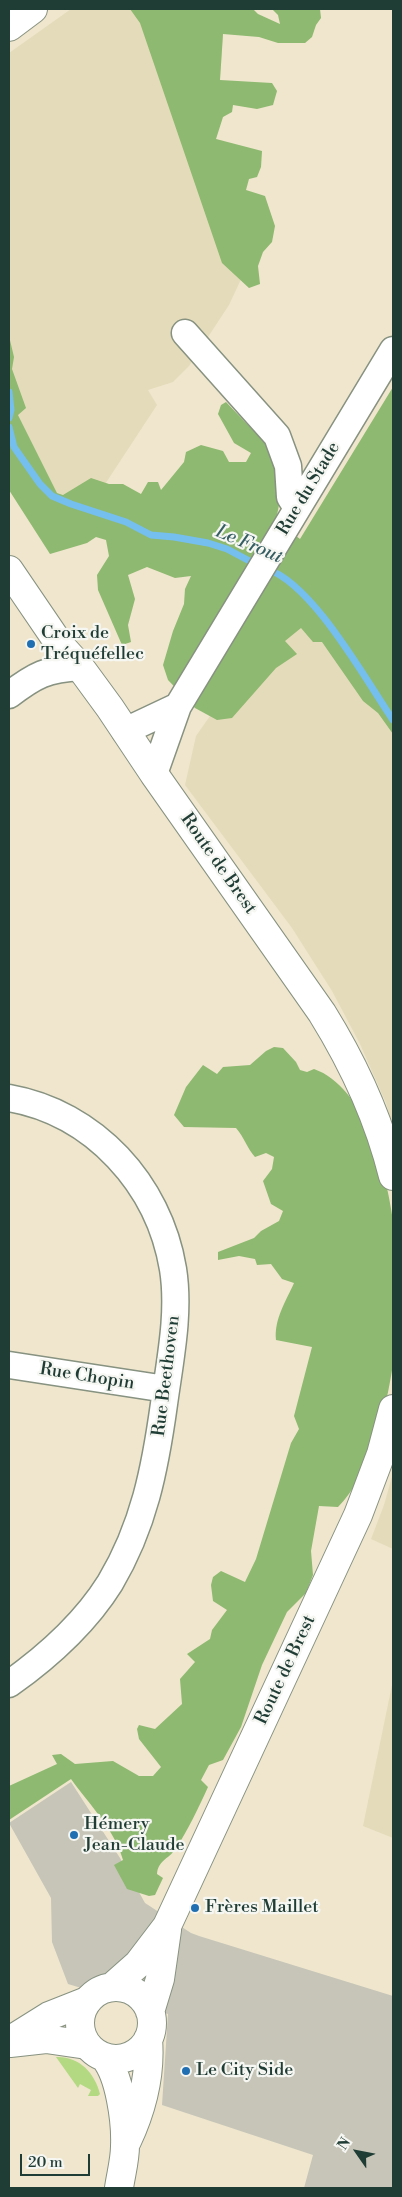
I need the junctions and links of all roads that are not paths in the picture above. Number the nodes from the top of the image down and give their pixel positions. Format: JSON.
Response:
{"nodes":[{"id":1,"x":33,"y":9,"type":"edge"},
{"id":2,"x":9,"y":27,"type":"edge"},
{"id":3,"x":185,"y":333,"type":"dead end"},
{"id":4,"x":393,"y":350,"type":"edge"},
{"id":5,"x":298,"y":508,"type":"junction"},
{"id":6,"x":9,"y":570,"type":"edge"},
{"id":7,"x":80,"y":667,"type":"junction"},
{"id":8,"x":9,"y":695,"type":"edge"},
{"id":9,"x":178,"y":706,"type":"junction"},
{"id":10,"x":125,"y":731,"type":"junction"},
{"id":11,"x":154,"y":774,"type":"junction"},
{"id":12,"x":9,"y":1098,"type":"edge"},
{"id":13,"x":393,"y":1176,"type":"edge"},
{"id":14,"x":9,"y":1364,"type":"edge"},
{"id":15,"x":166,"y":1389,"type":"junction"},
{"id":16,"x":393,"y":1408,"type":"edge"},
{"id":17,"x":9,"y":1684,"type":"edge"},
{"id":18,"x":167,"y":1926,"type":"junction"},
{"id":19,"x":112,"y":1987,"type":"junction"},
{"id":20,"x":87,"y":2000,"type":"junction"},
{"id":21,"x":149,"y":2026,"type":"junction"},
{"id":22,"x":9,"y":2042,"type":"edge"},
{"id":23,"x":95,"y":2051,"type":"junction"},
{"id":24,"x":125,"y":2145,"type":"junction"},
{"id":25,"x":119,"y":2188,"type":"edge"}],
"edges":[{"from":1,"to":2,"type":"main road"},
{"from":3,"to":5,"type":"street"},
{"from":4,"to":5,"type":"street","name":"Rue du Stade"},
{"from":5,"to":9,"type":"street","name":"Rue du Stade"},
{"from":6,"to":7,"type":"main road","name":"Route de Brest"},
{"from":7,"to":8,"type":"street"},
{"from":7,"to":10,"type":"main road","name":"Route de Brest"},
{"from":9,"to":10,"type":"street"},
{"from":9,"to":11,"type":"street","name":"Rue du Stade"},
{"from":10,"to":11,"type":"main road","name":"Route de Brest"},
{"from":11,"to":13,"type":"main road","name":"Route de Brest"},
{"from":12,"to":15,"type":"street","name":"Rue Beethoven"},
{"from":14,"to":15,"type":"street","name":"Rue Chopin"},
{"from":15,"to":17,"type":"street","name":"Rue Beethoven"},
{"from":16,"to":18,"type":"main road","name":"Route de Brest"},
{"from":18,"to":19,"type":"main road","name":"Route de Brest"},
{"from":18,"to":21,"type":"main road","name":"Route de Brest"},
{"from":19,"to":20,"type":"main road"},
{"from":19,"to":21,"type":"main road"},
{"from":20,"to":22,"type":"main road"},
{"from":20,"to":23,"type":"main road"},
{"from":21,"to":23,"type":"main road"},
{"from":21,"to":24,"type":"main road","name":"Route de Brest"},
{"from":22,"to":23,"type":"main road"},
{"from":23,"to":24,"type":"main road","name":"Route de Brest"},
{"from":24,"to":25,"type":"main road","name":"Route de Brest"}]}
